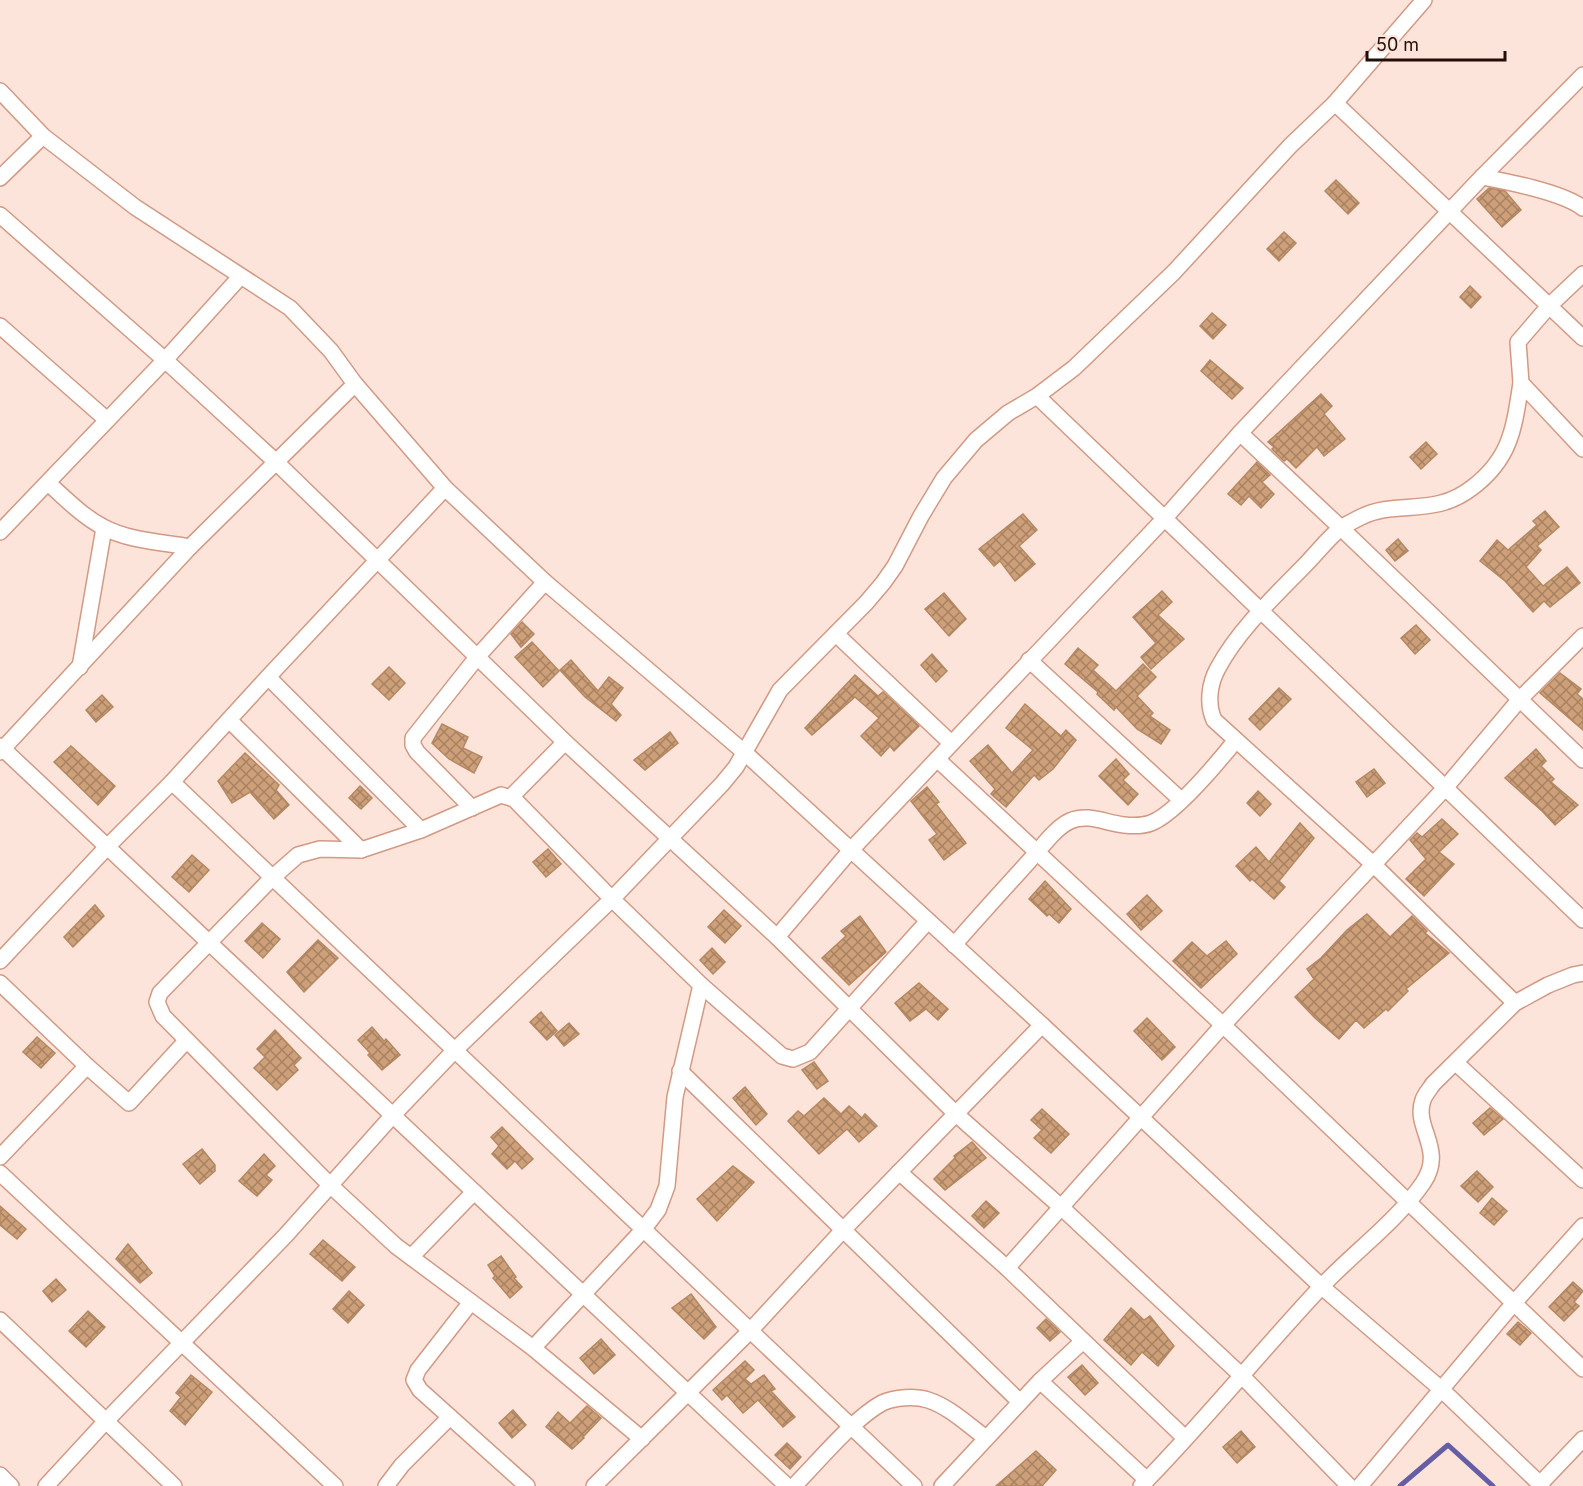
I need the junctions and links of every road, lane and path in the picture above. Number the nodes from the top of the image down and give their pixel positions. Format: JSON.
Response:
{"nodes":[{"id":1,"x":1424,"y":0,"type":"edge"},
{"id":2,"x":1583,"y":75,"type":"edge"},
{"id":3,"x":0,"y":91,"type":"edge"},
{"id":4,"x":1335,"y":103,"type":"junction"},
{"id":5,"x":43,"y":136,"type":"junction"},
{"id":6,"x":1482,"y":177,"type":"junction"},
{"id":7,"x":0,"y":178,"type":"edge"},
{"id":8,"x":1583,"y":208,"type":"edge"},
{"id":9,"x":1450,"y":212,"type":"junction"},
{"id":10,"x":0,"y":215,"type":"edge"},
{"id":11,"x":1583,"y":274,"type":"edge"},
{"id":12,"x":240,"y":277,"type":"junction"},
{"id":13,"x":1549,"y":306,"type":"junction"},
{"id":14,"x":0,"y":326,"type":"edge"},
{"id":15,"x":1583,"y":338,"type":"edge"},
{"id":16,"x":165,"y":360,"type":"junction"},
{"id":17,"x":1521,"y":383,"type":"junction"},
{"id":18,"x":355,"y":384,"type":"junction"},
{"id":19,"x":1037,"y":396,"type":"junction"},
{"id":20,"x":107,"y":420,"type":"junction"},
{"id":21,"x":1240,"y":433,"type":"junction"},
{"id":22,"x":1583,"y":449,"type":"edge"},
{"id":23,"x":275,"y":461,"type":"junction"},
{"id":24,"x":48,"y":483,"type":"junction"},
{"id":25,"x":445,"y":488,"type":"junction"},
{"id":26,"x":1164,"y":519,"type":"junction"},
{"id":27,"x":104,"y":528,"type":"junction"},
{"id":28,"x":1341,"y":528,"type":"junction"},
{"id":29,"x":0,"y":532,"type":"edge"},
{"id":30,"x":190,"y":547,"type":"junction"},
{"id":31,"x":378,"y":561,"type":"junction"},
{"id":32,"x":545,"y":582,"type":"junction"},
{"id":33,"x":1260,"y":612,"type":"junction"},
{"id":34,"x":836,"y":634,"type":"junction"},
{"id":35,"x":1583,"y":636,"type":"edge"},
{"id":36,"x":478,"y":656,"type":"junction"},
{"id":37,"x":1029,"y":660,"type":"junction"},
{"id":38,"x":80,"y":668,"type":"junction"},
{"id":39,"x":268,"y":676,"type":"junction"},
{"id":40,"x":1520,"y":699,"type":"junction"},
{"id":41,"x":229,"y":720,"type":"junction"},
{"id":42,"x":1236,"y":740,"type":"junction"},
{"id":43,"x":565,"y":742,"type":"junction"},
{"id":44,"x":951,"y":743,"type":"junction"},
{"id":45,"x":1,"y":749,"type":"edge"},
{"id":46,"x":744,"y":752,"type":"junction"},
{"id":47,"x":937,"y":759,"type":"junction"},
{"id":48,"x":1583,"y":760,"type":"edge"},
{"id":49,"x":172,"y":782,"type":"junction"},
{"id":50,"x":1446,"y":787,"type":"junction"},
{"id":51,"x":511,"y":797,"type":"junction"},
{"id":52,"x":1181,"y":800,"type":"junction"},
{"id":53,"x":472,"y":808,"type":"junction"},
{"id":54,"x":421,"y":830,"type":"junction"},
{"id":55,"x":670,"y":838,"type":"junction"},
{"id":56,"x":107,"y":847,"type":"junction"},
{"id":57,"x":361,"y":850,"type":"junction"},
{"id":58,"x":850,"y":851,"type":"junction"},
{"id":59,"x":1037,"y":852,"type":"junction"},
{"id":60,"x":1373,"y":864,"type":"junction"},
{"id":61,"x":273,"y":877,"type":"junction"},
{"id":62,"x":612,"y":899,"type":"junction"},
{"id":63,"x":1583,"y":920,"type":"edge"},
{"id":64,"x":928,"y":921,"type":"junction"},
{"id":65,"x":777,"y":937,"type":"junction"},
{"id":66,"x":209,"y":942,"type":"junction"},
{"id":67,"x":954,"y":945,"type":"junction"},
{"id":68,"x":0,"y":961,"type":"edge"},
{"id":69,"x":1583,"y":973,"type":"edge"},
{"id":70,"x":0,"y":983,"type":"edge"},
{"id":71,"x":701,"y":985,"type":"junction"},
{"id":72,"x":1515,"y":1003,"type":"junction"},
{"id":73,"x":850,"y":1008,"type":"junction"},
{"id":74,"x":1042,"y":1025,"type":"junction"},
{"id":75,"x":1223,"y":1025,"type":"junction"},
{"id":76,"x":186,"y":1041,"type":"junction"},
{"id":77,"x":455,"y":1050,"type":"junction"},
{"id":78,"x":1456,"y":1064,"type":"junction"},
{"id":79,"x":87,"y":1066,"type":"junction"},
{"id":80,"x":680,"y":1071,"type":"junction"},
{"id":81,"x":956,"y":1114,"type":"junction"},
{"id":82,"x":393,"y":1115,"type":"junction"},
{"id":83,"x":1140,"y":1119,"type":"junction"},
{"id":84,"x":0,"y":1157,"type":"edge"},
{"id":85,"x":899,"y":1172,"type":"junction"},
{"id":86,"x":0,"y":1173,"type":"edge"},
{"id":87,"x":1583,"y":1180,"type":"edge"},
{"id":88,"x":330,"y":1185,"type":"junction"},
{"id":89,"x":474,"y":1192,"type":"junction"},
{"id":90,"x":1407,"y":1203,"type":"junction"},
{"id":91,"x":1060,"y":1208,"type":"junction"},
{"id":92,"x":1583,"y":1226,"type":"edge"},
{"id":93,"x":643,"y":1230,"type":"junction"},
{"id":94,"x":843,"y":1230,"type":"junction"},
{"id":95,"x":411,"y":1257,"type":"junction"},
{"id":96,"x":1007,"y":1268,"type":"junction"},
{"id":97,"x":1322,"y":1287,"type":"junction"},
{"id":98,"x":582,"y":1295,"type":"junction"},
{"id":99,"x":471,"y":1302,"type":"junction"},
{"id":100,"x":1513,"y":1304,"type":"junction"},
{"id":101,"x":0,"y":1320,"type":"edge"},
{"id":102,"x":750,"y":1331,"type":"junction"},
{"id":103,"x":1083,"y":1341,"type":"junction"},
{"id":104,"x":182,"y":1344,"type":"junction"},
{"id":105,"x":533,"y":1348,"type":"junction"},
{"id":106,"x":1583,"y":1369,"type":"edge"},
{"id":107,"x":1242,"y":1376,"type":"junction"},
{"id":108,"x":1040,"y":1381,"type":"junction"},
{"id":109,"x":1441,"y":1389,"type":"junction"},
{"id":110,"x":688,"y":1392,"type":"junction"},
{"id":111,"x":1020,"y":1402,"type":"junction"},
{"id":112,"x":450,"y":1417,"type":"junction"},
{"id":113,"x":105,"y":1422,"type":"junction"},
{"id":114,"x":852,"y":1427,"type":"junction"},
{"id":115,"x":986,"y":1438,"type":"junction"},
{"id":116,"x":1185,"y":1438,"type":"junction"},
{"id":117,"x":642,"y":1439,"type":"junction"},
{"id":118,"x":1583,"y":1439,"type":"edge"},
{"id":119,"x":0,"y":1475,"type":"edge"},
{"id":120,"x":1144,"y":1483,"type":"edge"},
{"id":121,"x":1541,"y":1485,"type":"edge"},
{"id":122,"x":11,"y":1486,"type":"edge"},
{"id":123,"x":46,"y":1486,"type":"edge"},
{"id":124,"x":174,"y":1486,"type":"edge"},
{"id":125,"x":335,"y":1486,"type":"edge"},
{"id":126,"x":386,"y":1486,"type":"edge"},
{"id":127,"x":527,"y":1486,"type":"edge"},
{"id":128,"x":594,"y":1486,"type":"edge"},
{"id":129,"x":786,"y":1486,"type":"edge"},
{"id":130,"x":794,"y":1486,"type":"edge"},
{"id":131,"x":914,"y":1486,"type":"edge"},
{"id":132,"x":942,"y":1486,"type":"edge"},
{"id":133,"x":1349,"y":1486,"type":"edge"},
{"id":134,"x":1360,"y":1486,"type":"edge"}],
"edges":[{"from":1,"to":4,"type":"street"},
{"from":2,"to":6,"type":"street"},
{"from":3,"to":5,"type":"street"},
{"from":4,"to":9,"type":"street"},
{"from":4,"to":19,"type":"street"},
{"from":5,"to":7,"type":"street"},
{"from":5,"to":12,"type":"street"},
{"from":6,"to":8,"type":"street"},
{"from":6,"to":9,"type":"street"},
{"from":9,"to":13,"type":"street"},
{"from":9,"to":21,"type":"street"},
{"from":10,"to":16,"type":"street"},
{"from":11,"to":13,"type":"street"},
{"from":12,"to":16,"type":"street"},
{"from":12,"to":18,"type":"street"},
{"from":13,"to":15,"type":"street"},
{"from":13,"to":17,"type":"street"},
{"from":14,"to":20,"type":"street"},
{"from":16,"to":20,"type":"street"},
{"from":16,"to":23,"type":"street"},
{"from":17,"to":22,"type":"street"},
{"from":17,"to":28,"type":"street"},
{"from":18,"to":23,"type":"street"},
{"from":18,"to":25,"type":"street"},
{"from":19,"to":26,"type":"street"},
{"from":19,"to":34,"type":"street"},
{"from":20,"to":24,"type":"street"},
{"from":21,"to":26,"type":"street"},
{"from":21,"to":28,"type":"street"},
{"from":23,"to":30,"type":"street"},
{"from":23,"to":31,"type":"street"},
{"from":24,"to":27,"type":"street"},
{"from":24,"to":29,"type":"street"},
{"from":25,"to":31,"type":"street"},
{"from":25,"to":32,"type":"street"},
{"from":26,"to":33,"type":"street"},
{"from":26,"to":37,"type":"street"},
{"from":27,"to":30,"type":"street"},
{"from":27,"to":38,"type":"street"},
{"from":28,"to":33,"type":"street"},
{"from":28,"to":40,"type":"street"},
{"from":30,"to":38,"type":"street"},
{"from":31,"to":36,"type":"street"},
{"from":31,"to":39,"type":"street"},
{"from":32,"to":36,"type":"street"},
{"from":32,"to":46,"type":"street"},
{"from":33,"to":42,"type":"street"},
{"from":33,"to":50,"type":"street"},
{"from":34,"to":44,"type":"street"},
{"from":34,"to":46,"type":"street"},
{"from":35,"to":40,"type":"street"},
{"from":36,"to":43,"type":"street"},
{"from":36,"to":53,"type":"street"},
{"from":37,"to":44,"type":"street"},
{"from":37,"to":52,"type":"street"},
{"from":38,"to":45,"type":"street"},
{"from":39,"to":41,"type":"street"},
{"from":39,"to":54,"type":"street"},
{"from":40,"to":48,"type":"street"},
{"from":40,"to":50,"type":"street"},
{"from":41,"to":49,"type":"street"},
{"from":41,"to":57,"type":"street"},
{"from":42,"to":52,"type":"street"},
{"from":42,"to":60,"type":"street"},
{"from":43,"to":51,"type":"street"},
{"from":43,"to":55,"type":"street"},
{"from":44,"to":47,"type":"street"},
{"from":45,"to":56,"type":"street"},
{"from":46,"to":55,"type":"street"},
{"from":46,"to":58,"type":"street"},
{"from":47,"to":58,"type":"street"},
{"from":47,"to":59,"type":"street"},
{"from":49,"to":56,"type":"street"},
{"from":49,"to":61,"type":"street"},
{"from":50,"to":60,"type":"street"},
{"from":50,"to":63,"type":"street"},
{"from":51,"to":53,"type":"street"},
{"from":51,"to":62,"type":"street"},
{"from":52,"to":59,"type":"street"},
{"from":53,"to":54,"type":"street"},
{"from":54,"to":57,"type":"street"},
{"from":55,"to":62,"type":"street"},
{"from":55,"to":65,"type":"street"},
{"from":56,"to":66,"type":"street"},
{"from":56,"to":68,"type":"street"},
{"from":57,"to":61,"type":"street"},
{"from":58,"to":64,"type":"street"},
{"from":58,"to":65,"type":"street"},
{"from":59,"to":67,"type":"street"},
{"from":59,"to":75,"type":"street"},
{"from":60,"to":72,"type":"street"},
{"from":60,"to":75,"type":"street"},
{"from":61,"to":66,"type":"street"},
{"from":61,"to":77,"type":"street"},
{"from":62,"to":71,"type":"street"},
{"from":62,"to":77,"type":"street"},
{"from":64,"to":67,"type":"street"},
{"from":64,"to":73,"type":"street"},
{"from":65,"to":73,"type":"street"},
{"from":66,"to":76,"type":"street"},
{"from":66,"to":82,"type":"street"},
{"from":67,"to":74,"type":"street"},
{"from":69,"to":72,"type":"street"},
{"from":70,"to":79,"type":"street"},
{"from":71,"to":73,"type":"street"},
{"from":71,"to":80,"type":"street"},
{"from":72,"to":78,"type":"street"},
{"from":73,"to":81,"type":"street"},
{"from":74,"to":81,"type":"street"},
{"from":74,"to":83,"type":"street"},
{"from":75,"to":83,"type":"street"},
{"from":75,"to":90,"type":"street"},
{"from":76,"to":79,"type":"street"},
{"from":76,"to":88,"type":"street"},
{"from":77,"to":82,"type":"street"},
{"from":77,"to":93,"type":"street"},
{"from":78,"to":87,"type":"street"},
{"from":78,"to":90,"type":"street"},
{"from":79,"to":84,"type":"street"},
{"from":80,"to":93,"type":"street"},
{"from":80,"to":94,"type":"street"},
{"from":81,"to":85,"type":"street"},
{"from":81,"to":91,"type":"street"},
{"from":82,"to":88,"type":"street"},
{"from":82,"to":89,"type":"street"},
{"from":83,"to":91,"type":"street"},
{"from":83,"to":97,"type":"street"},
{"from":85,"to":94,"type":"street"},
{"from":85,"to":96,"type":"street"},
{"from":86,"to":104,"type":"street"},
{"from":88,"to":95,"type":"street"},
{"from":88,"to":104,"type":"street"},
{"from":89,"to":95,"type":"street"},
{"from":89,"to":98,"type":"street"},
{"from":90,"to":97,"type":"street"},
{"from":90,"to":100,"type":"street"},
{"from":91,"to":96,"type":"street"},
{"from":91,"to":107,"type":"street"},
{"from":92,"to":100,"type":"street"},
{"from":93,"to":98,"type":"street"},
{"from":93,"to":102,"type":"street"},
{"from":94,"to":102,"type":"street"},
{"from":94,"to":111,"type":"street"},
{"from":95,"to":99,"type":"street"},
{"from":96,"to":103,"type":"street"},
{"from":97,"to":107,"type":"street"},
{"from":97,"to":109,"type":"street"},
{"from":98,"to":105,"type":"street"},
{"from":98,"to":110,"type":"street"},
{"from":99,"to":105,"type":"street"},
{"from":99,"to":112,"type":"street"},
{"from":100,"to":106,"type":"street"},
{"from":100,"to":109,"type":"street"},
{"from":101,"to":113,"type":"street"},
{"from":102,"to":110,"type":"street"},
{"from":102,"to":114,"type":"street"},
{"from":103,"to":108,"type":"street"},
{"from":103,"to":116,"type":"street"},
{"from":104,"to":113,"type":"street"},
{"from":104,"to":125,"type":"street"},
{"from":105,"to":117,"type":"street"},
{"from":107,"to":116,"type":"street"},
{"from":107,"to":133,"type":"street"},
{"from":108,"to":111,"type":"street"},
{"from":108,"to":120,"type":"street"},
{"from":109,"to":121,"type":"street"},
{"from":109,"to":134,"type":"street"},
{"from":110,"to":117,"type":"street"},
{"from":110,"to":129,"type":"street"},
{"from":111,"to":115,"type":"street"},
{"from":112,"to":126,"type":"street"},
{"from":112,"to":127,"type":"street"},
{"from":113,"to":123,"type":"street"},
{"from":113,"to":124,"type":"street"},
{"from":114,"to":115,"type":"street"},
{"from":114,"to":130,"type":"street"},
{"from":114,"to":131,"type":"street"},
{"from":115,"to":132,"type":"street"},
{"from":116,"to":120,"type":"street"},
{"from":117,"to":128,"type":"street"},
{"from":118,"to":121,"type":"street"},
{"from":119,"to":122,"type":"street"}]}
